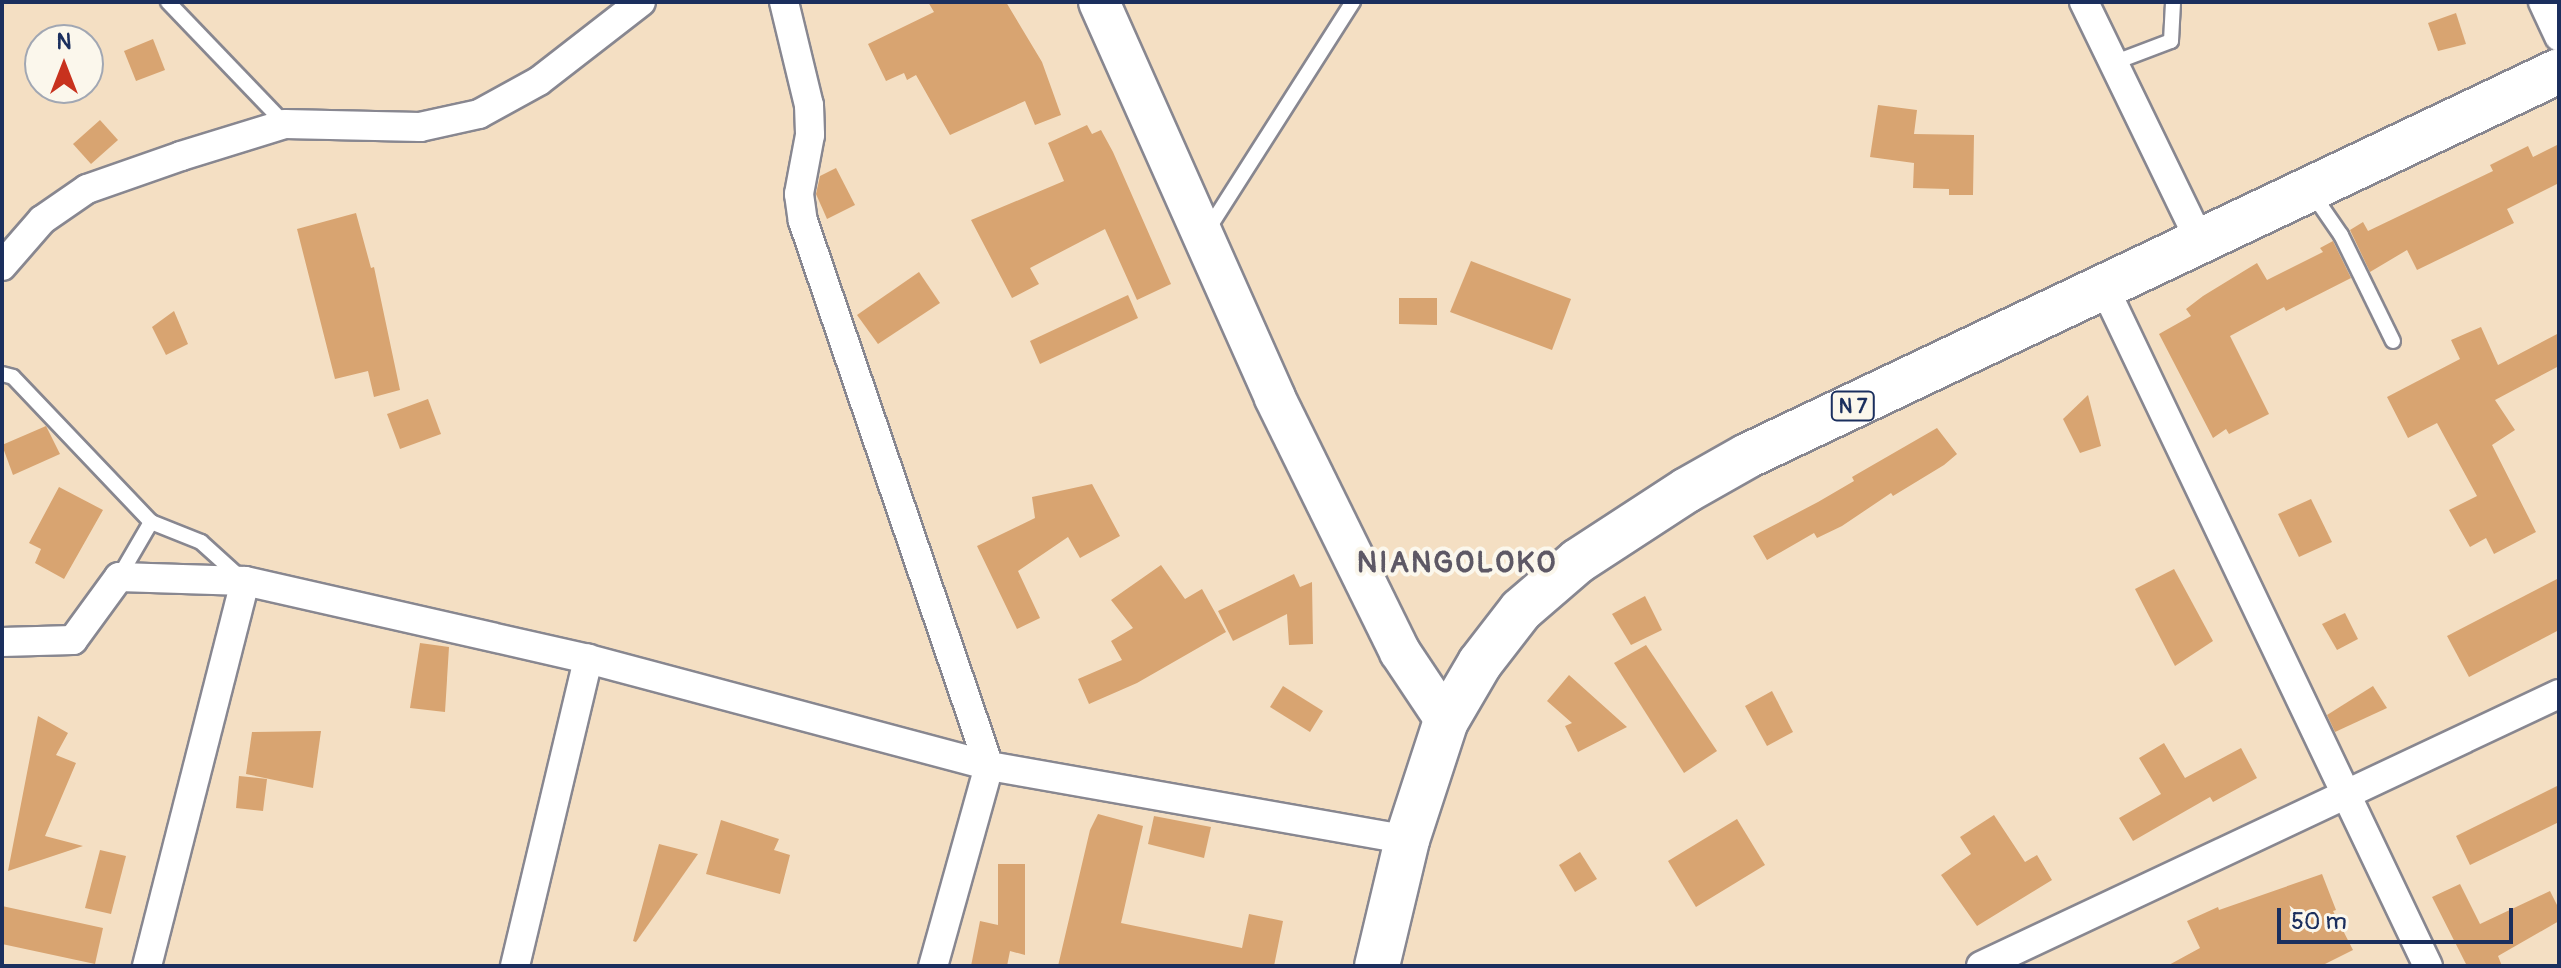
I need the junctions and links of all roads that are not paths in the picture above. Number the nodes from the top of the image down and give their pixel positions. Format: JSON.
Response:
{"nodes":[{"id":1,"x":168,"y":2,"type":"edge"},
{"id":2,"x":641,"y":2,"type":"edge"},
{"id":3,"x":784,"y":2,"type":"edge"},
{"id":4,"x":1099,"y":2,"type":"edge"},
{"id":5,"x":1353,"y":2,"type":"edge"},
{"id":6,"x":2084,"y":2,"type":"edge"},
{"id":7,"x":2173,"y":2,"type":"edge"},
{"id":8,"x":2543,"y":2,"type":"edge"},
{"id":9,"x":2559,"y":37,"type":"edge"},
{"id":10,"x":2113,"y":63,"type":"junction"},
{"id":11,"x":2559,"y":71,"type":"edge"},
{"id":12,"x":285,"y":124,"type":"junction"},
{"id":13,"x":2309,"y":189,"type":"junction"},
{"id":14,"x":1202,"y":240,"type":"junction"},
{"id":15,"x":2200,"y":241,"type":"junction"},
{"id":16,"x":2,"y":266,"type":"edge"},
{"id":17,"x":2104,"y":287,"type":"junction"},
{"id":18,"x":2393,"y":341,"type":"dead end"},
{"id":19,"x":2,"y":374,"type":"edge"},
{"id":20,"x":151,"y":522,"type":"junction"},
{"id":21,"x":119,"y":577,"type":"junction"},
{"id":22,"x":245,"y":581,"type":"junction"},
{"id":23,"x":2,"y":642,"type":"edge"},
{"id":24,"x":588,"y":659,"type":"junction"},
{"id":25,"x":2559,"y":694,"type":"edge"},
{"id":26,"x":1446,"y":721,"type":"junction"},
{"id":27,"x":989,"y":766,"type":"junction"},
{"id":28,"x":2346,"y":794,"type":"junction"},
{"id":29,"x":1407,"y":840,"type":"junction"},
{"id":30,"x":147,"y":966,"type":"edge"},
{"id":31,"x":515,"y":966,"type":"edge"},
{"id":32,"x":933,"y":966,"type":"edge"},
{"id":33,"x":1377,"y":966,"type":"edge"},
{"id":34,"x":1981,"y":966,"type":"edge"},
{"id":35,"x":2428,"y":966,"type":"edge"}],
"edges":[{"from":1,"to":12,"type":"lane"},
{"from":2,"to":12,"type":"street"},
{"from":3,"to":27,"type":"street"},
{"from":4,"to":14,"type":"main road"},
{"from":5,"to":14,"type":"lane"},
{"from":6,"to":10,"type":"street"},
{"from":7,"to":10,"type":"lane"},
{"from":8,"to":9,"type":"street"},
{"from":10,"to":15,"type":"street"},
{"from":11,"to":13,"type":"highway","number":"N 7"},
{"from":12,"to":16,"type":"street"},
{"from":13,"to":15,"type":"highway","number":"N 7"},
{"from":13,"to":18,"type":"lane"},
{"from":14,"to":26,"type":"main road"},
{"from":15,"to":17,"type":"highway","number":"N 7"},
{"from":17,"to":26,"type":"highway","number":"N 7"},
{"from":17,"to":28,"type":"street"},
{"from":19,"to":20,"type":"lane"},
{"from":20,"to":21,"type":"lane"},
{"from":20,"to":22,"type":"lane"},
{"from":21,"to":22,"type":"street"},
{"from":21,"to":23,"type":"street"},
{"from":22,"to":24,"type":"street"},
{"from":22,"to":30,"type":"street"},
{"from":24,"to":27,"type":"street"},
{"from":24,"to":31,"type":"street"},
{"from":25,"to":28,"type":"street"},
{"from":26,"to":29,"type":"highway","number":"N 7"},
{"from":27,"to":29,"type":"street"},
{"from":27,"to":32,"type":"street"},
{"from":28,"to":34,"type":"street"},
{"from":28,"to":35,"type":"street"},
{"from":29,"to":33,"type":"highway","number":"N 7"}]}
